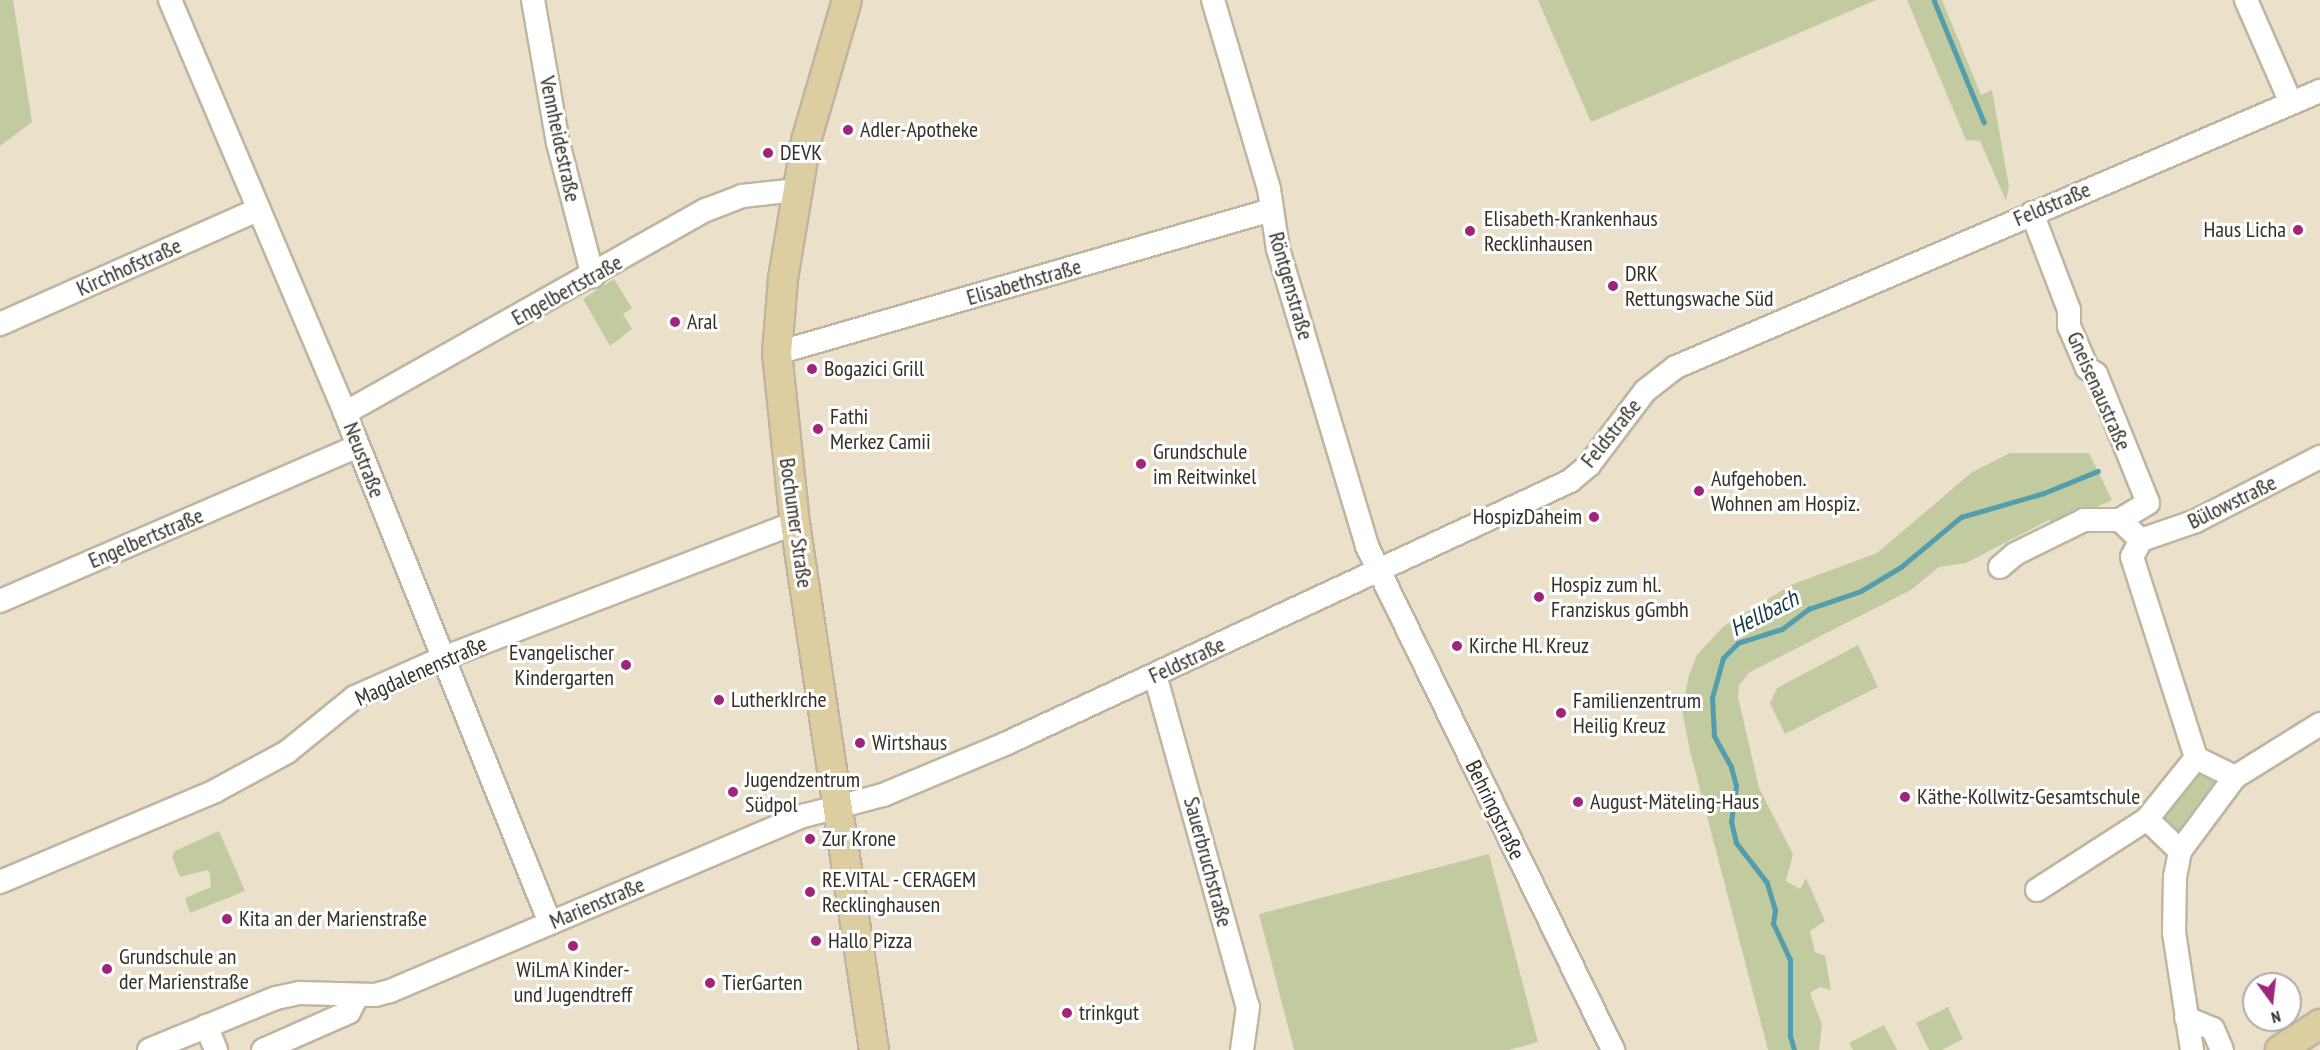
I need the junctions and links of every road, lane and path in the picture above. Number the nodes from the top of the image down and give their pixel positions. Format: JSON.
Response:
{"nodes":[{"id":1,"x":170,"y":0,"type":"edge"},
{"id":2,"x":533,"y":0,"type":"edge"},
{"id":3,"x":847,"y":0,"type":"edge"},
{"id":4,"x":1213,"y":0,"type":"edge"},
{"id":5,"x":2246,"y":0,"type":"edge"},
{"id":6,"x":2320,"y":91,"type":"edge"},
{"id":7,"x":2291,"y":103,"type":"junction"},
{"id":8,"x":796,"y":190,"type":"junction"},
{"id":9,"x":259,"y":209,"type":"junction"},
{"id":10,"x":1271,"y":210,"type":"junction"},
{"id":11,"x":2032,"y":213,"type":"junction"},
{"id":12,"x":593,"y":276,"type":"junction"},
{"id":13,"x":0,"y":324,"type":"edge"},
{"id":14,"x":777,"y":354,"type":"junction"},
{"id":15,"x":345,"y":413,"type":"junction"},
{"id":16,"x":358,"y":446,"type":"junction"},
{"id":17,"x":2320,"y":457,"type":"edge"},
{"id":18,"x":2120,"y":520,"type":"junction"},
{"id":19,"x":795,"y":523,"type":"junction"},
{"id":20,"x":2141,"y":540,"type":"junction"},
{"id":21,"x":2000,"y":567,"type":"dead end"},
{"id":22,"x":1378,"y":570,"type":"junction"},
{"id":23,"x":0,"y":601,"type":"edge"},
{"id":24,"x":442,"y":658,"type":"junction"},
{"id":25,"x":1155,"y":675,"type":"junction"},
{"id":26,"x":2320,"y":724,"type":"edge"},
{"id":27,"x":2196,"y":758,"type":"junction"},
{"id":28,"x":2235,"y":777,"type":"junction"},
{"id":29,"x":836,"y":807,"type":"junction"},
{"id":30,"x":2147,"y":819,"type":"junction"},
{"id":31,"x":2180,"y":851,"type":"junction"},
{"id":32,"x":0,"y":882,"type":"edge"},
{"id":33,"x":2037,"y":890,"type":"dead end"},
{"id":34,"x":549,"y":923,"type":"junction"},
{"id":35,"x":357,"y":996,"type":"junction"},
{"id":36,"x":2186,"y":1018,"type":"junction"},
{"id":37,"x":2320,"y":1024,"type":"edge"},
{"id":38,"x":206,"y":1026,"type":"junction"},
{"id":39,"x":149,"y":1050,"type":"edge"},
{"id":40,"x":216,"y":1050,"type":"edge"},
{"id":41,"x":264,"y":1050,"type":"edge"},
{"id":42,"x":874,"y":1050,"type":"edge"},
{"id":43,"x":1242,"y":1050,"type":"edge"},
{"id":44,"x":1613,"y":1050,"type":"edge"},
{"id":45,"x":2192,"y":1050,"type":"edge"},
{"id":46,"x":2222,"y":1050,"type":"edge"},
{"id":47,"x":2280,"y":1050,"type":"edge"}],
"edges":[{"from":1,"to":9,"type":"street","name":"Neustraße"},
{"from":2,"to":12,"type":"street","name":"Vennheidestraße"},
{"from":3,"to":8,"type":"main road","name":"Bochumer Straße"},
{"from":4,"to":10,"type":"street","name":"Röntgenstraße"},
{"from":5,"to":7,"type":"street"},
{"from":6,"to":7,"type":"street","name":"Feldstraße"},
{"from":7,"to":11,"type":"street","name":"Feldstraße"},
{"from":8,"to":12,"type":"street","name":"Engelbertstraße"},
{"from":8,"to":14,"type":"main road","name":"Bochumer Straße"},
{"from":9,"to":13,"type":"street","name":"Kirchhofstraße"},
{"from":9,"to":15,"type":"street","name":"Neustraße"},
{"from":10,"to":14,"type":"street","name":"Elisabethstraße"},
{"from":10,"to":22,"type":"street","name":"Röntgenstraße"},
{"from":11,"to":18,"type":"street","name":"Gneisenaustraße"},
{"from":11,"to":22,"type":"street","name":"Feldstraße"},
{"from":12,"to":15,"type":"street","name":"Engelbertstraße"},
{"from":14,"to":19,"type":"main road","name":"Bochumer Straße"},
{"from":15,"to":16,"type":"street","name":"Neustraße"},
{"from":16,"to":23,"type":"street","name":"Engelbertstraße"},
{"from":16,"to":24,"type":"street","name":"Neustraße"},
{"from":17,"to":20,"type":"street","name":"Bülowstraße"},
{"from":18,"to":20,"type":"street"},
{"from":18,"to":21,"type":"street"},
{"from":19,"to":24,"type":"street","name":"Magdalenenstraße"},
{"from":19,"to":29,"type":"main road","name":"Bochumer Straße"},
{"from":20,"to":27,"type":"street"},
{"from":22,"to":25,"type":"street","name":"Feldstraße"},
{"from":22,"to":44,"type":"street","name":"Behringstraße"},
{"from":24,"to":32,"type":"street","name":"Magdalenenstraße"},
{"from":24,"to":34,"type":"street","name":"Neustraße"},
{"from":25,"to":29,"type":"street","name":"Feldstraße"},
{"from":25,"to":43,"type":"street","name":"Sauerbruchstraße"},
{"from":26,"to":28,"type":"street"},
{"from":27,"to":28,"type":"street"},
{"from":27,"to":30,"type":"street"},
{"from":28,"to":31,"type":"street"},
{"from":29,"to":34,"type":"street","name":"Marienstraße"},
{"from":29,"to":42,"type":"main road","name":"Bochumer Straße"},
{"from":30,"to":31,"type":"street"},
{"from":30,"to":33,"type":"street"},
{"from":31,"to":36,"type":"street"},
{"from":34,"to":35,"type":"street","name":"Marienstraße"},
{"from":35,"to":38,"type":"street","name":"Marienstraße"},
{"from":35,"to":41,"type":"street"},
{"from":36,"to":45,"type":"street"},
{"from":36,"to":46,"type":"street"},
{"from":37,"to":47,"type":"main road"},
{"from":38,"to":39,"type":"street","name":"Marienstraße"},
{"from":38,"to":40,"type":"street"}]}
